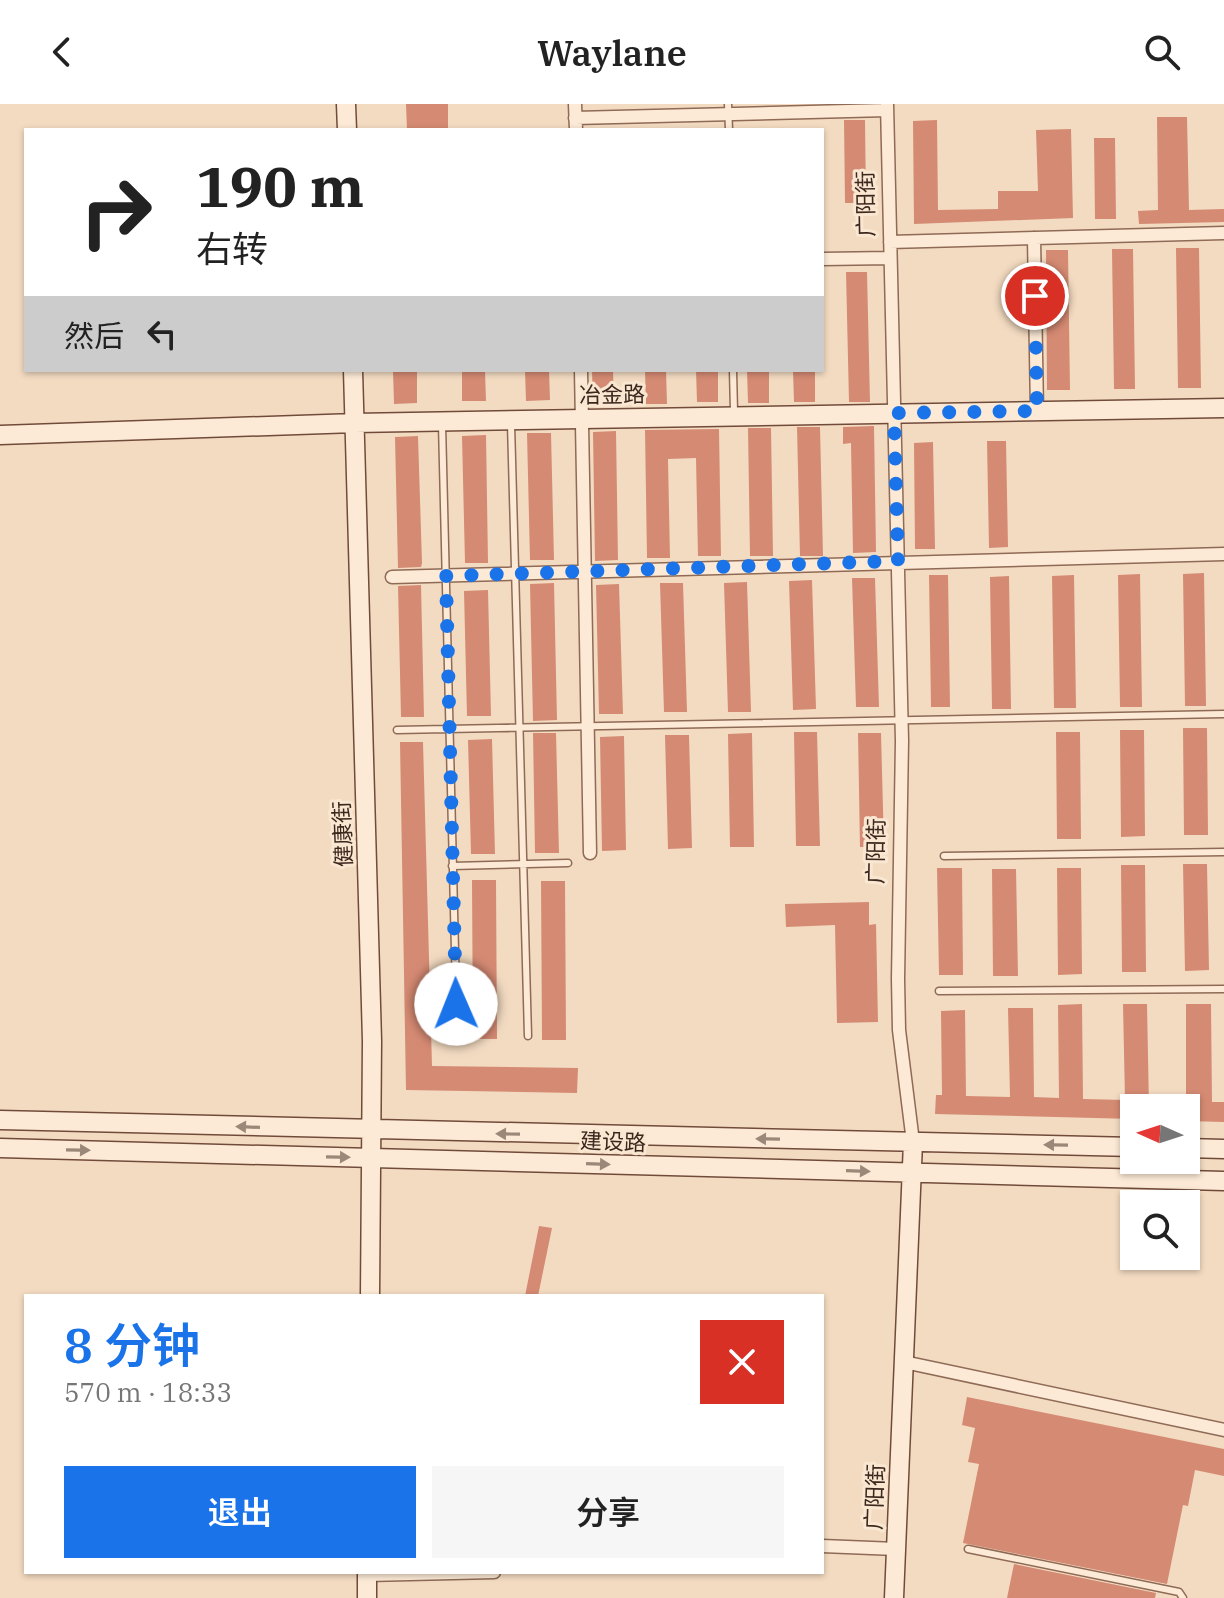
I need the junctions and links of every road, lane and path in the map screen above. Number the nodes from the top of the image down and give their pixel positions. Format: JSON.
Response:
{"nodes":[{"id":1,"x":346,"y":104,"type":"edge"},
{"id":2,"x":887,"y":107,"type":"edge"},
{"id":3,"x":728,"y":109,"type":"edge"},
{"id":4,"x":575,"y":117,"type":"edge"},
{"id":5,"x":347,"y":128,"type":"edge"},
{"id":6,"x":1224,"y":233,"type":"edge"},
{"id":7,"x":1034,"y":238,"type":"junction"},
{"id":8,"x":890,"y":242,"type":"junction"},
{"id":9,"x":890,"y":258,"type":"junction"},
{"id":10,"x":824,"y":259,"type":"edge"},
{"id":11,"x":353,"y":372,"type":"edge"},
{"id":12,"x":581,"y":372,"type":"edge"},
{"id":13,"x":733,"y":372,"type":"edge"},
{"id":14,"x":1224,"y":408,"type":"edge"},
{"id":15,"x":1037,"y":411,"type":"junction"},
{"id":16,"x":894,"y":413,"type":"junction"},
{"id":17,"x":734,"y":416,"type":"junction"},
{"id":18,"x":582,"y":419,"type":"junction"},
{"id":19,"x":511,"y":420,"type":"junction"},
{"id":20,"x":442,"y":421,"type":"junction"},
{"id":21,"x":355,"y":423,"type":"junction"},
{"id":22,"x":0,"y":435,"type":"edge"},
{"id":23,"x":1224,"y":554,"type":"edge"},
{"id":24,"x":898,"y":561,"type":"junction"},
{"id":25,"x":585,"y":571,"type":"junction"},
{"id":26,"x":515,"y":573,"type":"junction"},
{"id":27,"x":446,"y":576,"type":"junction"},
{"id":28,"x":392,"y":577,"type":"dead end"},
{"id":29,"x":1224,"y":714,"type":"edge"},
{"id":30,"x":902,"y":720,"type":"junction"},
{"id":31,"x":588,"y":726,"type":"junction"},
{"id":32,"x":519,"y":727,"type":"junction"},
{"id":33,"x":449,"y":729,"type":"junction"},
{"id":34,"x":397,"y":730,"type":"dead end"},
{"id":35,"x":1224,"y":852,"type":"edge"},
{"id":36,"x":590,"y":853,"type":"dead end"},
{"id":37,"x":944,"y":856,"type":"dead end"},
{"id":38,"x":568,"y":863,"type":"dead end"},
{"id":39,"x":523,"y":864,"type":"junction"},
{"id":40,"x":452,"y":866,"type":"junction"},
{"id":41,"x":1224,"y":989,"type":"edge"},
{"id":42,"x":939,"y":991,"type":"dead end"},
{"id":43,"x":457,"y":1032,"type":"dead end"},
{"id":44,"x":528,"y":1036,"type":"dead end"},
{"id":45,"x":0,"y":1120,"type":"edge"},
{"id":46,"x":372,"y":1130,"type":"junction"},
{"id":47,"x":913,"y":1142,"type":"junction"},
{"id":48,"x":1120,"y":1147,"type":"edge"},
{"id":49,"x":0,"y":1148,"type":"edge"},
{"id":50,"x":1200,"y":1148,"type":"edge"},
{"id":51,"x":1224,"y":1149,"type":"edge"},
{"id":52,"x":371,"y":1158,"type":"junction"},
{"id":53,"x":911,"y":1173,"type":"junction"},
{"id":54,"x":1224,"y":1181,"type":"edge"},
{"id":55,"x":370,"y":1294,"type":"edge"},
{"id":56,"x":904,"y":1362,"type":"junction"},
{"id":57,"x":1224,"y":1430,"type":"edge"},
{"id":58,"x":824,"y":1546,"type":"edge"},
{"id":59,"x":896,"y":1549,"type":"junction"},
{"id":60,"x":968,"y":1549,"type":"dead end"},
{"id":61,"x":367,"y":1574,"type":"edge"},
{"id":62,"x":367,"y":1598,"type":"edge"},
{"id":63,"x":894,"y":1598,"type":"edge"},
{"id":64,"x":1183,"y":1598,"type":"edge"}],
"edges":[{"from":1,"to":5,"type":"street"},
{"from":2,"to":3,"type":"street"},
{"from":2,"to":8,"type":"street","name":"广阳街"},
{"from":3,"to":4,"type":"street"},
{"from":6,"to":7,"type":"street"},
{"from":7,"to":8,"type":"street"},
{"from":7,"to":15,"type":"street"},
{"from":8,"to":9,"type":"street","name":"广阳街"},
{"from":9,"to":10,"type":"street"},
{"from":9,"to":16,"type":"street","name":"广阳街"},
{"from":11,"to":21,"type":"street","name":"健康街"},
{"from":12,"to":18,"type":"street"},
{"from":13,"to":17,"type":"lane"},
{"from":14,"to":15,"type":"street","name":"冶金路"},
{"from":15,"to":16,"type":"street","name":"冶金路"},
{"from":16,"to":17,"type":"street","name":"冶金路"},
{"from":16,"to":24,"type":"street","name":"广阳街"},
{"from":17,"to":18,"type":"street","name":"冶金路"},
{"from":18,"to":19,"type":"street","name":"冶金路"},
{"from":18,"to":25,"type":"street"},
{"from":19,"to":20,"type":"street","name":"冶金路"},
{"from":19,"to":26,"type":"lane"},
{"from":20,"to":21,"type":"street","name":"冶金路"},
{"from":20,"to":27,"type":"lane"},
{"from":21,"to":22,"type":"street","name":"冶金路"},
{"from":21,"to":46,"type":"street","name":"健康街"},
{"from":23,"to":24,"type":"street"},
{"from":24,"to":25,"type":"street"},
{"from":24,"to":30,"type":"street","name":"广阳街"},
{"from":25,"to":26,"type":"street"},
{"from":25,"to":31,"type":"street"},
{"from":26,"to":27,"type":"street"},
{"from":26,"to":32,"type":"lane"},
{"from":27,"to":28,"type":"street"},
{"from":27,"to":33,"type":"lane"},
{"from":29,"to":30,"type":"lane"},
{"from":30,"to":31,"type":"lane"},
{"from":30,"to":47,"type":"street","name":"广阳街"},
{"from":31,"to":32,"type":"lane"},
{"from":31,"to":36,"type":"street"},
{"from":32,"to":33,"type":"lane"},
{"from":32,"to":39,"type":"lane"},
{"from":33,"to":34,"type":"lane"},
{"from":33,"to":40,"type":"lane"},
{"from":35,"to":37,"type":"lane"},
{"from":38,"to":39,"type":"lane"},
{"from":39,"to":40,"type":"lane"},
{"from":39,"to":44,"type":"lane"},
{"from":40,"to":43,"type":"lane"},
{"from":41,"to":42,"type":"lane"},
{"from":46,"to":45,"type":"street","name":"建设路","one_way":true},
{"from":47,"to":46,"type":"street","name":"建设路","one_way":true},
{"from":46,"to":52,"type":"street","name":"健康街"},
{"from":48,"to":47,"type":"street","name":"建设路","one_way":true},
{"from":47,"to":53,"type":"street","name":"广阳街"},
{"from":49,"to":52,"type":"street","name":"建设路","one_way":true},
{"from":50,"to":51,"type":"street"},
{"from":52,"to":53,"type":"street","name":"建设路","one_way":true},
{"from":52,"to":55,"type":"street","name":"健康街"},
{"from":53,"to":54,"type":"street","name":"建设路"},
{"from":53,"to":56,"type":"street","name":"广阳街"},
{"from":56,"to":57,"type":"street"},
{"from":56,"to":59,"type":"street","name":"广阳街"},
{"from":58,"to":59,"type":"street"},
{"from":59,"to":63,"type":"street","name":"广阳街"},
{"from":60,"to":64,"type":"lane"},
{"from":61,"to":62,"type":"street"}]}
